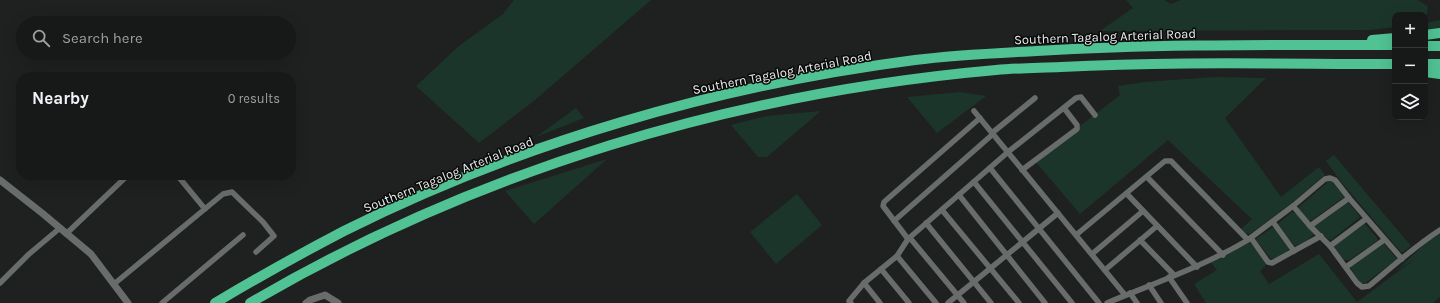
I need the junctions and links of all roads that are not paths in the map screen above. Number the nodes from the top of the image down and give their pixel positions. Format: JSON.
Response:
{"nodes":[{"id":1,"x":1440,"y":33,"type":"edge"},
{"id":2,"x":1428,"y":35,"type":"edge"},
{"id":3,"x":1392,"y":38,"type":"edge"},
{"id":4,"x":1315,"y":45,"type":"junction"},
{"id":5,"x":1392,"y":45,"type":"edge"},
{"id":6,"x":1428,"y":46,"type":"edge"},
{"id":7,"x":1440,"y":46,"type":"edge"},
{"id":8,"x":1293,"y":64,"type":"junction"},
{"id":9,"x":1392,"y":64,"type":"edge"},
{"id":10,"x":1428,"y":64,"type":"edge"},
{"id":11,"x":1440,"y":64,"type":"edge"},
{"id":12,"x":1392,"y":70,"type":"edge"},
{"id":13,"x":1428,"y":72,"type":"edge"},
{"id":14,"x":1440,"y":74,"type":"edge"},
{"id":15,"x":1035,"y":98,"type":"dead end"},
{"id":16,"x":1064,"y":108,"type":"junction"},
{"id":17,"x":974,"y":111,"type":"dead end"},
{"id":18,"x":1095,"y":115,"type":"dead end"},
{"id":19,"x":980,"y":118,"type":"junction"},
{"id":20,"x":993,"y":134,"type":"junction"},
{"id":21,"x":1008,"y":152,"type":"junction"},
{"id":22,"x":990,"y":168,"type":"junction"},
{"id":23,"x":1022,"y":170,"type":"junction"},
{"id":24,"x":1147,"y":177,"type":"junction"},
{"id":25,"x":0,"y":180,"type":"edge"},
{"id":26,"x":123,"y":180,"type":"edge"},
{"id":27,"x":181,"y":180,"type":"edge"},
{"id":28,"x":974,"y":182,"type":"junction"},
{"id":29,"x":1126,"y":194,"type":"junction"},
{"id":30,"x":959,"y":195,"type":"junction"},
{"id":31,"x":1349,"y":198,"type":"junction"},
{"id":32,"x":1294,"y":206,"type":"junction"},
{"id":33,"x":206,"y":209,"type":"junction"},
{"id":34,"x":942,"y":210,"type":"junction"},
{"id":35,"x":1143,"y":211,"type":"junction"},
{"id":36,"x":1058,"y":213,"type":"junction"},
{"id":37,"x":1366,"y":218,"type":"junction"},
{"id":38,"x":894,"y":221,"type":"junction"},
{"id":39,"x":1273,"y":222,"type":"junction"},
{"id":40,"x":926,"y":224,"type":"junction"},
{"id":41,"x":1157,"y":226,"type":"junction"},
{"id":42,"x":1310,"y":226,"type":"junction"},
{"id":43,"x":60,"y":228,"type":"junction"},
{"id":44,"x":1039,"y":229,"type":"junction"},
{"id":45,"x":1440,"y":230,"type":"edge"},
{"id":46,"x":66,"y":234,"type":"junction"},
{"id":47,"x":243,"y":235,"type":"dead end"},
{"id":48,"x":1076,"y":236,"type":"junction"},
{"id":49,"x":1321,"y":236,"type":"junction"},
{"id":50,"x":909,"y":238,"type":"junction"},
{"id":51,"x":1249,"y":239,"type":"junction"},
{"id":52,"x":1140,"y":240,"type":"junction"},
{"id":53,"x":1384,"y":240,"type":"junction"},
{"id":54,"x":1023,"y":242,"type":"junction"},
{"id":55,"x":1330,"y":246,"type":"junction"},
{"id":56,"x":1294,"y":251,"type":"junction"},
{"id":57,"x":256,"y":252,"type":"dead end"},
{"id":58,"x":1092,"y":254,"type":"junction"},
{"id":59,"x":1007,"y":255,"type":"junction"},
{"id":60,"x":1223,"y":255,"type":"junction"},
{"id":61,"x":897,"y":256,"type":"junction"},
{"id":62,"x":1402,"y":259,"type":"junction"},
{"id":63,"x":1197,"y":267,"type":"junction"},
{"id":64,"x":1346,"y":267,"type":"junction"},
{"id":65,"x":991,"y":268,"type":"junction"},
{"id":66,"x":881,"y":269,"type":"junction"},
{"id":67,"x":1105,"y":270,"type":"junction"},
{"id":68,"x":1171,"y":276,"type":"junction"},
{"id":69,"x":974,"y":282,"type":"junction"},
{"id":70,"x":0,"y":283,"type":"edge"},
{"id":71,"x":864,"y":283,"type":"junction"},
{"id":72,"x":114,"y":284,"type":"junction"},
{"id":73,"x":1149,"y":286,"type":"junction"},
{"id":74,"x":1128,"y":294,"type":"junction"},
{"id":75,"x":958,"y":295,"type":"junction"},
{"id":76,"x":1111,"y":302,"type":"edge"},
{"id":77,"x":128,"y":303,"type":"edge"},
{"id":78,"x":162,"y":303,"type":"edge"},
{"id":79,"x":215,"y":303,"type":"edge"},
{"id":80,"x":250,"y":303,"type":"edge"},
{"id":81,"x":306,"y":303,"type":"edge"},
{"id":82,"x":338,"y":303,"type":"edge"},
{"id":83,"x":851,"y":303,"type":"edge"},
{"id":84,"x":880,"y":303,"type":"edge"},
{"id":85,"x":909,"y":303,"type":"edge"},
{"id":86,"x":936,"y":303,"type":"edge"},
{"id":87,"x":948,"y":303,"type":"edge"},
{"id":88,"x":964,"y":303,"type":"edge"},
{"id":89,"x":991,"y":303,"type":"edge"},
{"id":90,"x":1019,"y":303,"type":"edge"},
{"id":91,"x":1045,"y":303,"type":"edge"},
{"id":92,"x":1072,"y":303,"type":"edge"},
{"id":93,"x":1099,"y":303,"type":"edge"},
{"id":94,"x":1136,"y":303,"type":"edge"},
{"id":95,"x":1161,"y":303,"type":"edge"},
{"id":96,"x":1186,"y":303,"type":"edge"}],
"edges":[{"from":1,"to":2,"type":"highway"},
{"from":3,"to":4,"type":"highway"},
{"from":4,"to":5,"type":"highway","name":"Southern Tagalog Arterial Road"},
{"from":4,"to":79,"type":"highway","name":"Southern Tagalog Arterial Road"},
{"from":6,"to":7,"type":"highway"},
{"from":8,"to":9,"type":"highway"},
{"from":8,"to":12,"type":"highway"},
{"from":8,"to":80,"type":"highway"},
{"from":10,"to":11,"type":"highway"},
{"from":13,"to":14,"type":"highway"},
{"from":15,"to":20,"type":"street"},
{"from":16,"to":18,"type":"street"},
{"from":16,"to":21,"type":"street"},
{"from":16,"to":23,"type":"street"},
{"from":17,"to":19,"type":"street"},
{"from":19,"to":20,"type":"street"},
{"from":19,"to":38,"type":"street"},
{"from":20,"to":21,"type":"street"},
{"from":20,"to":38,"type":"street"},
{"from":21,"to":22,"type":"street"},
{"from":21,"to":23,"type":"street"},
{"from":22,"to":28,"type":"street"},
{"from":22,"to":44,"type":"street"},
{"from":23,"to":36,"type":"street"},
{"from":24,"to":29,"type":"street"},
{"from":24,"to":51,"type":"street"},
{"from":24,"to":60,"type":"street"},
{"from":25,"to":43,"type":"street"},
{"from":26,"to":46,"type":"street"},
{"from":27,"to":33,"type":"street"},
{"from":28,"to":30,"type":"street"},
{"from":28,"to":54,"type":"street"},
{"from":29,"to":35,"type":"street"},
{"from":29,"to":48,"type":"street"},
{"from":30,"to":34,"type":"street"},
{"from":30,"to":59,"type":"street"},
{"from":31,"to":32,"type":"street"},
{"from":31,"to":37,"type":"street"},
{"from":31,"to":42,"type":"street"},
{"from":32,"to":39,"type":"street"},
{"from":32,"to":42,"type":"street"},
{"from":33,"to":57,"type":"street"},
{"from":33,"to":72,"type":"street"},
{"from":34,"to":40,"type":"street"},
{"from":34,"to":65,"type":"street"},
{"from":35,"to":41,"type":"street"},
{"from":35,"to":58,"type":"street"},
{"from":36,"to":44,"type":"street"},
{"from":36,"to":48,"type":"street"},
{"from":37,"to":53,"type":"street"},
{"from":37,"to":55,"type":"street"},
{"from":38,"to":50,"type":"street"},
{"from":39,"to":51,"type":"street"},
{"from":39,"to":56,"type":"street"},
{"from":40,"to":50,"type":"street"},
{"from":40,"to":69,"type":"street"},
{"from":41,"to":52,"type":"street"},
{"from":41,"to":63,"type":"street"},
{"from":42,"to":49,"type":"street"},
{"from":43,"to":46,"type":"street"},
{"from":43,"to":70,"type":"street"},
{"from":44,"to":54,"type":"street"},
{"from":44,"to":93,"type":"street"},
{"from":45,"to":62,"type":"street"},
{"from":46,"to":72,"type":"street"},
{"from":47,"to":78,"type":"street"},
{"from":48,"to":58,"type":"street"},
{"from":49,"to":55,"type":"street"},
{"from":49,"to":56,"type":"street"},
{"from":50,"to":61,"type":"street"},
{"from":50,"to":75,"type":"street"},
{"from":51,"to":56,"type":"street"},
{"from":51,"to":60,"type":"street"},
{"from":52,"to":67,"type":"street"},
{"from":52,"to":68,"type":"street"},
{"from":53,"to":62,"type":"street"},
{"from":53,"to":64,"type":"street"},
{"from":54,"to":59,"type":"street"},
{"from":54,"to":92,"type":"street"},
{"from":55,"to":64,"type":"street"},
{"from":58,"to":67,"type":"street"},
{"from":59,"to":65,"type":"street"},
{"from":59,"to":91,"type":"street"},
{"from":60,"to":63,"type":"street"},
{"from":61,"to":66,"type":"street"},
{"from":61,"to":86,"type":"street"},
{"from":62,"to":64,"type":"street"},
{"from":63,"to":68,"type":"street"},
{"from":65,"to":69,"type":"street"},
{"from":65,"to":90,"type":"street"},
{"from":66,"to":71,"type":"street"},
{"from":66,"to":85,"type":"street"},
{"from":67,"to":74,"type":"street"},
{"from":68,"to":73,"type":"street"},
{"from":68,"to":96,"type":"street"},
{"from":69,"to":75,"type":"street"},
{"from":69,"to":89,"type":"street"},
{"from":71,"to":83,"type":"street"},
{"from":71,"to":84,"type":"street"},
{"from":72,"to":77,"type":"street"},
{"from":73,"to":74,"type":"street"},
{"from":73,"to":95,"type":"street"},
{"from":74,"to":76,"type":"street"},
{"from":74,"to":94,"type":"street"},
{"from":75,"to":87,"type":"street"},
{"from":75,"to":88,"type":"street"},
{"from":81,"to":82,"type":"street"}]}
